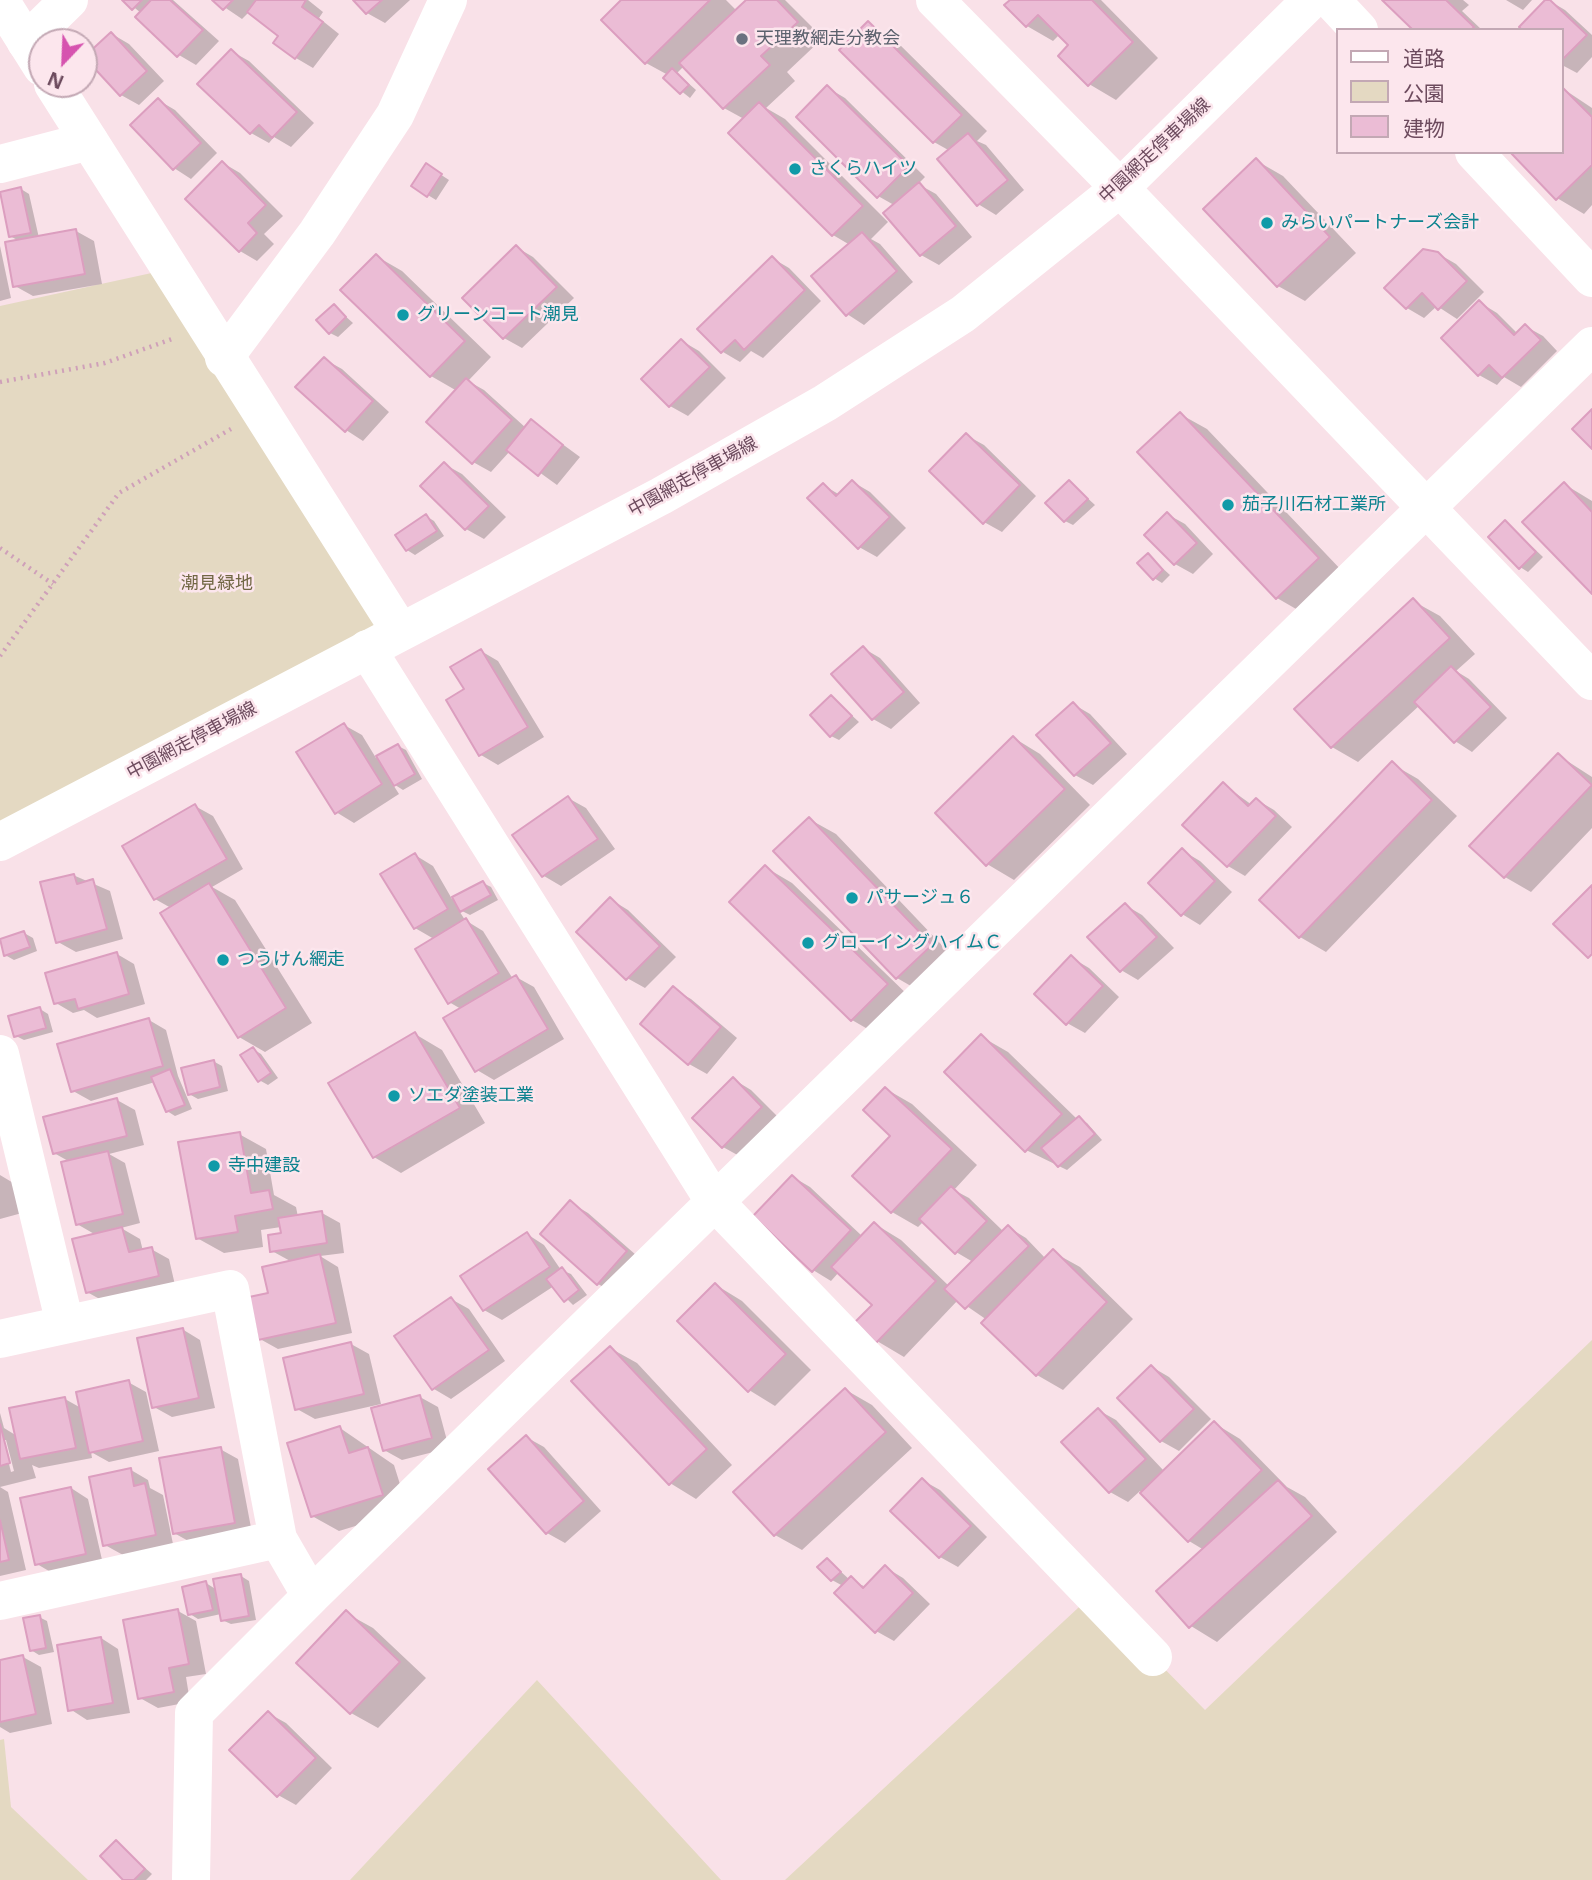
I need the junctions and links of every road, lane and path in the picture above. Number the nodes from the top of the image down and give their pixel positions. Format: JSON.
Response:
{"nodes":[{"id":1,"x":0,"y":0,"type":"edge"},
{"id":2,"x":69,"y":0,"type":"edge"},
{"id":3,"x":448,"y":0,"type":"edge"},
{"id":4,"x":935,"y":0,"type":"edge"},
{"id":5,"x":1311,"y":0,"type":"edge"},
{"id":6,"x":1331,"y":0,"type":"edge"},
{"id":7,"x":51,"y":28,"type":"edge"},
{"id":8,"x":1357,"y":28,"type":"edge"},
{"id":9,"x":28,"y":45,"type":"edge"},
{"id":10,"x":62,"y":98,"type":"edge"},
{"id":11,"x":89,"y":141,"type":"junction"},
{"id":12,"x":1476,"y":154,"type":"edge"},
{"id":13,"x":0,"y":164,"type":"edge"},
{"id":14,"x":1120,"y":188,"type":"junction"},
{"id":15,"x":1592,"y":278,"type":"edge"},
{"id":16,"x":203,"y":324,"type":"junction"},
{"id":17,"x":1592,"y":346,"type":"edge"},
{"id":18,"x":225,"y":358,"type":"junction"},
{"id":19,"x":0,"y":382,"type":"edge"},
{"id":20,"x":260,"y":412,"type":"junction"},
{"id":21,"x":1426,"y":509,"type":"junction"},
{"id":22,"x":0,"y":548,"type":"edge"},
{"id":23,"x":53,"y":584,"type":"junction"},
{"id":24,"x":400,"y":631,"type":"junction"},
{"id":25,"x":367,"y":649,"type":"junction"},
{"id":26,"x":0,"y":656,"type":"edge"},
{"id":27,"x":1592,"y":681,"type":"edge"},
{"id":28,"x":0,"y":842,"type":"edge"},
{"id":29,"x":0,"y":1054,"type":"edge"},
{"id":30,"x":714,"y":1201,"type":"junction"},
{"id":31,"x":65,"y":1325,"type":"junction"},
{"id":32,"x":0,"y":1339,"type":"edge"},
{"id":33,"x":278,"y":1539,"type":"junction"},
{"id":34,"x":311,"y":1597,"type":"junction"},
{"id":35,"x":0,"y":1601,"type":"edge"},
{"id":36,"x":1153,"y":1657,"type":"dead end"},
{"id":37,"x":191,"y":1879,"type":"edge"}],
"edges":[{"from":1,"to":9,"type":"street"},
{"from":2,"to":7,"type":"street"},
{"from":3,"to":18,"type":"street"},
{"from":4,"to":14,"type":"street"},
{"from":5,"to":14,"type":"street","name":"中園網走停車場線"},
{"from":6,"to":8,"type":"street"},
{"from":10,"to":11,"type":"street"},
{"from":11,"to":13,"type":"street"},
{"from":11,"to":16,"type":"street"},
{"from":12,"to":15,"type":"street"},
{"from":14,"to":21,"type":"street"},
{"from":14,"to":24,"type":"street","name":"中園網走停車場線"},
{"from":16,"to":18,"type":"street"},
{"from":16,"to":19,"type":"path"},
{"from":17,"to":21,"type":"street"},
{"from":18,"to":20,"type":"street"},
{"from":20,"to":23,"type":"path"},
{"from":20,"to":24,"type":"street"},
{"from":21,"to":27,"type":"street"},
{"from":21,"to":30,"type":"street"},
{"from":22,"to":23,"type":"path"},
{"from":23,"to":26,"type":"path"},
{"from":24,"to":25,"type":"street","name":"中園網走停車場線"},
{"from":25,"to":28,"type":"street","name":"中園網走停車場線"},
{"from":25,"to":30,"type":"street"},
{"from":29,"to":31,"type":"street"},
{"from":30,"to":34,"type":"street"},
{"from":30,"to":36,"type":"street"},
{"from":31,"to":32,"type":"street"},
{"from":31,"to":33,"type":"street"},
{"from":33,"to":34,"type":"street"},
{"from":33,"to":35,"type":"street"},
{"from":34,"to":37,"type":"street"}]}
